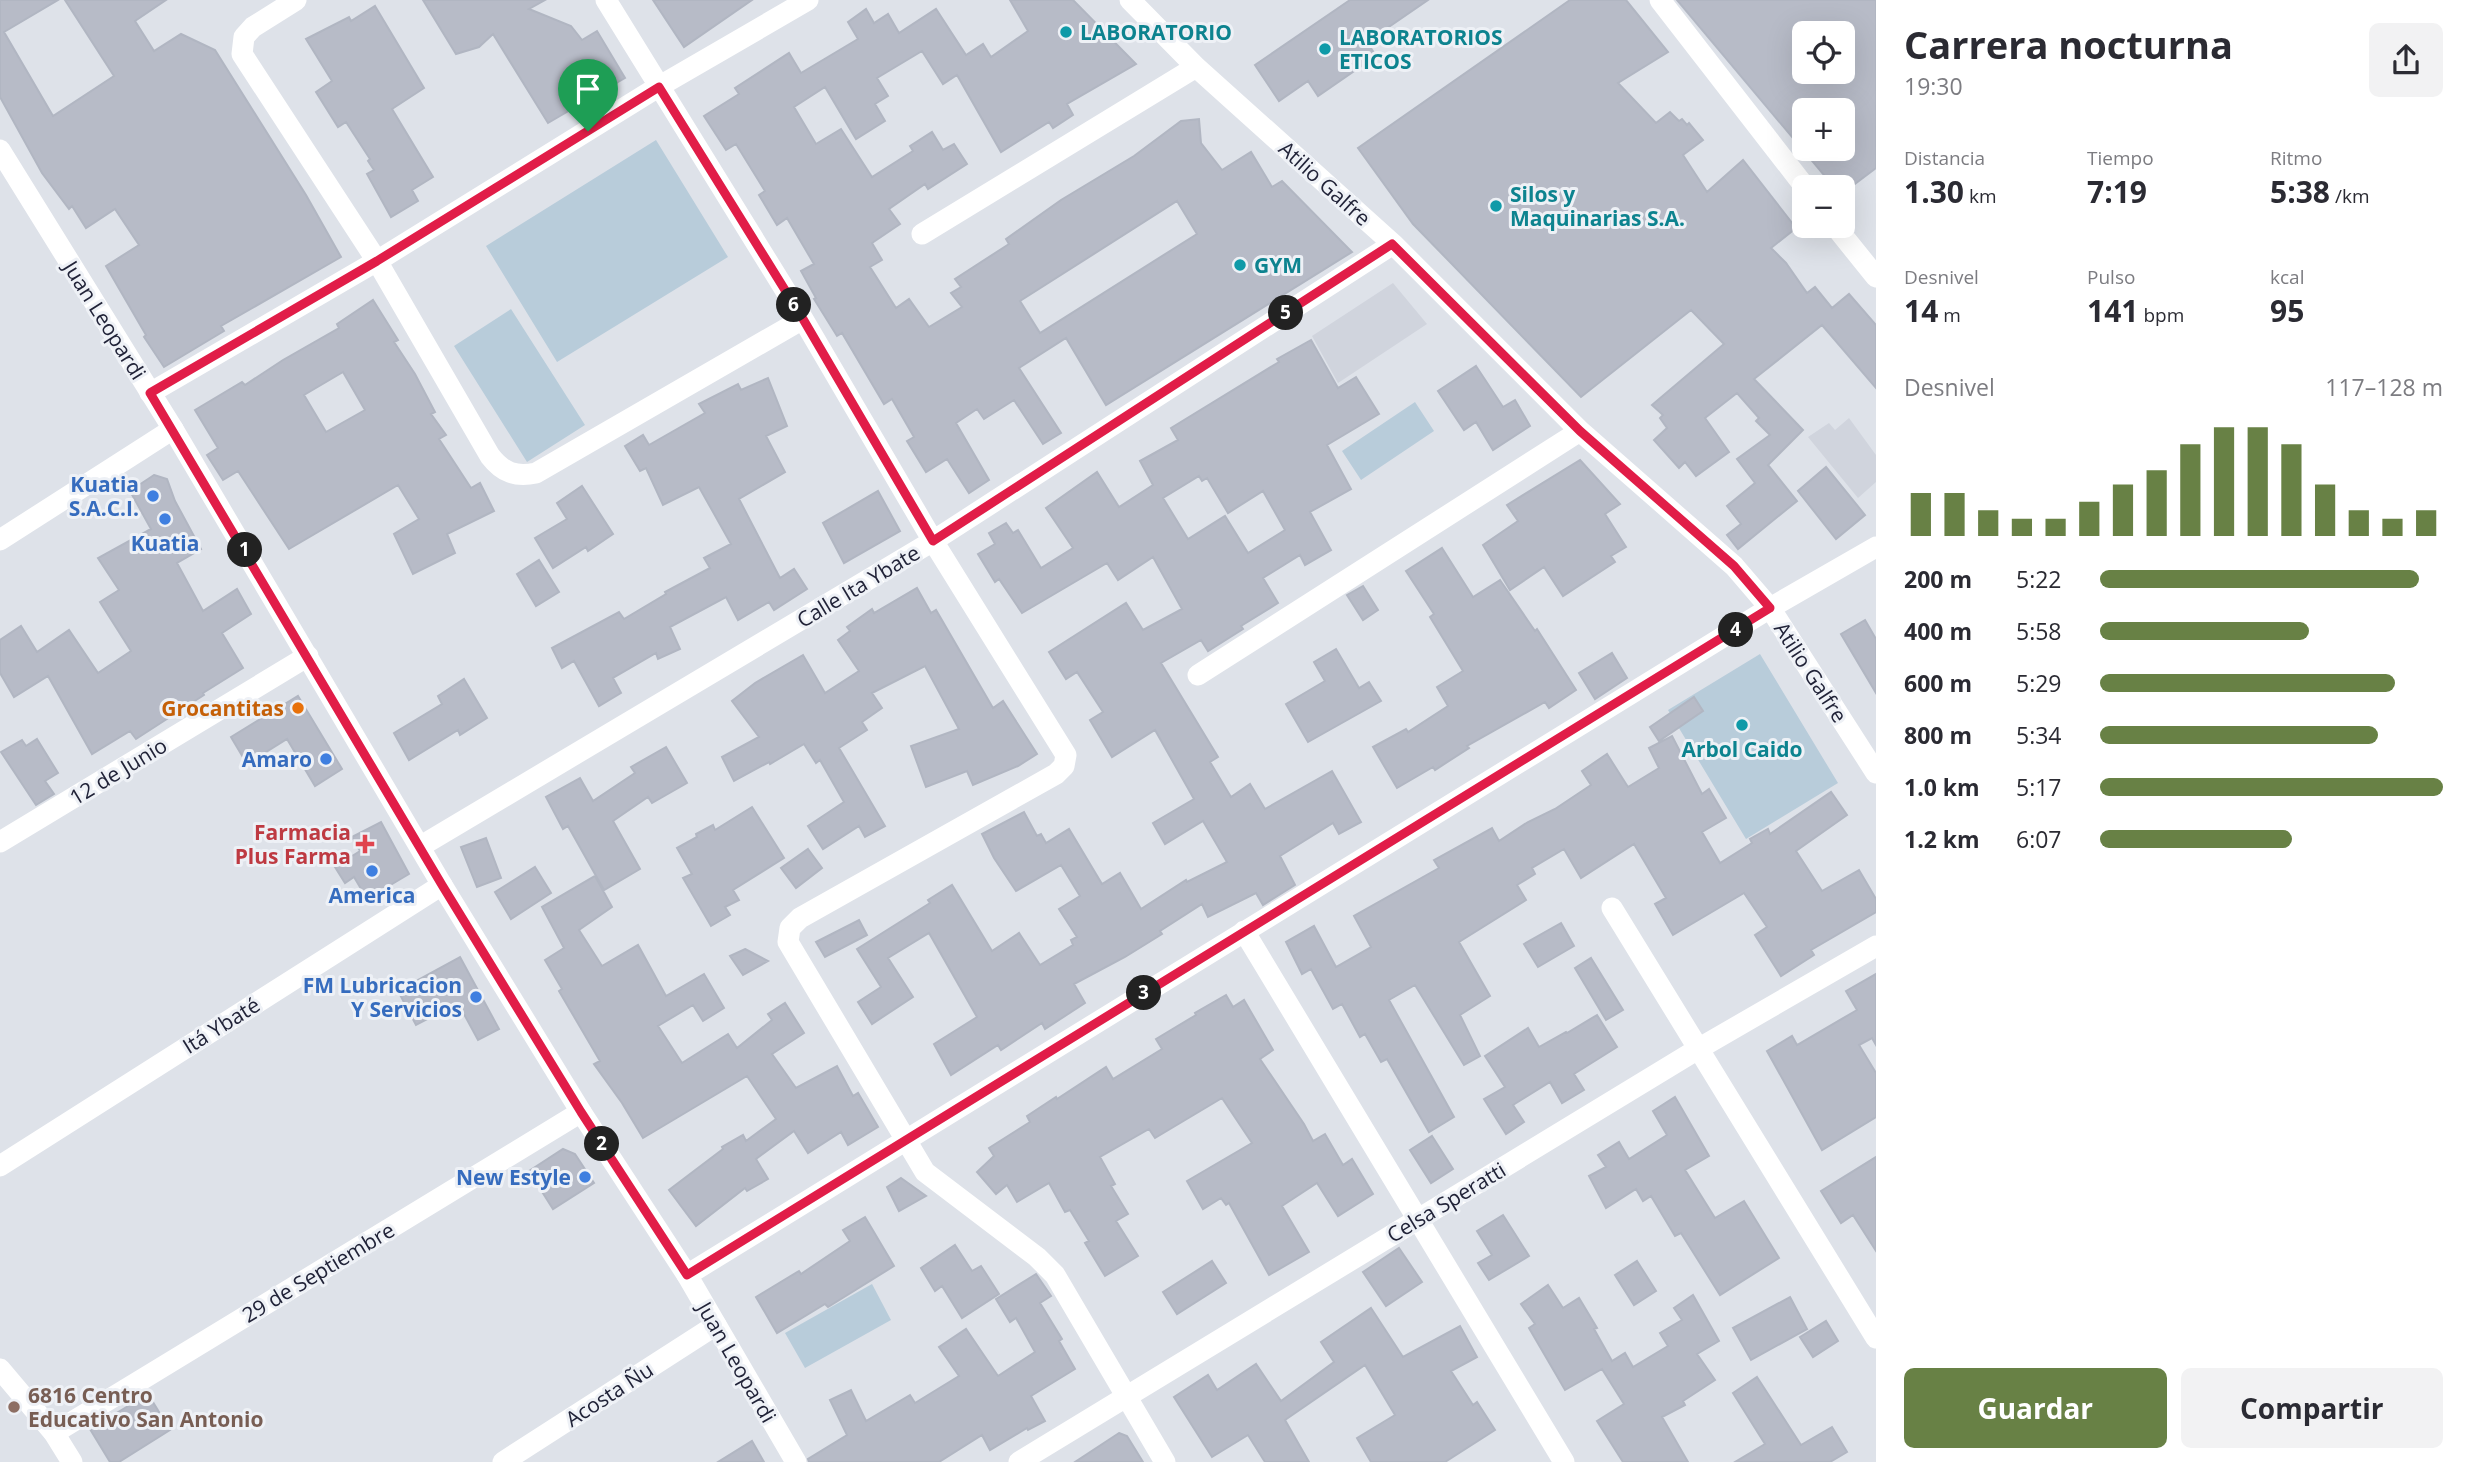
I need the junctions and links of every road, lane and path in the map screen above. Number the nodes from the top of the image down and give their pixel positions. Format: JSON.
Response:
{"nodes":[{"id":1,"x":296,"y":0,"type":"edge"},
{"id":2,"x":606,"y":0,"type":"edge"},
{"id":3,"x":808,"y":0,"type":"edge"},
{"id":4,"x":1130,"y":0,"type":"edge"},
{"id":5,"x":1660,"y":0,"type":"edge"},
{"id":6,"x":1196,"y":68,"type":"junction"},
{"id":7,"x":659,"y":87,"type":"junction"},
{"id":8,"x":0,"y":150,"type":"edge"},
{"id":9,"x":1796,"y":175,"type":"edge"},
{"id":10,"x":922,"y":234,"type":"dead end"},
{"id":11,"x":1845,"y":238,"type":"edge"},
{"id":12,"x":1392,"y":244,"type":"junction"},
{"id":13,"x":377,"y":261,"type":"junction"},
{"id":14,"x":1876,"y":277,"type":"edge"},
{"id":15,"x":803,"y":319,"type":"junction"},
{"id":16,"x":150,"y":393,"type":"junction"},
{"id":17,"x":173,"y":429,"type":"junction"},
{"id":18,"x":1580,"y":431,"type":"junction"},
{"id":19,"x":0,"y":540,"type":"edge"},
{"id":20,"x":933,"y":541,"type":"junction"},
{"id":21,"x":1876,"y":547,"type":"edge"},
{"id":22,"x":1770,"y":608,"type":"junction"},
{"id":23,"x":308,"y":656,"type":"junction"},
{"id":24,"x":1198,"y":675,"type":"dead end"},
{"id":25,"x":1876,"y":773,"type":"edge"},
{"id":26,"x":0,"y":842,"type":"edge"},
{"id":27,"x":421,"y":846,"type":"junction"},
{"id":28,"x":442,"y":885,"type":"junction"},
{"id":29,"x":1612,"y":908,"type":"dead end"},
{"id":30,"x":1244,"y":931,"type":"junction"},
{"id":31,"x":1876,"y":946,"type":"edge"},
{"id":32,"x":1698,"y":1049,"type":"junction"},
{"id":33,"x":581,"y":1112,"type":"junction"},
{"id":34,"x":905,"y":1141,"type":"junction"},
{"id":35,"x":0,"y":1166,"type":"edge"},
{"id":36,"x":1418,"y":1219,"type":"junction"},
{"id":37,"x":687,"y":1275,"type":"junction"},
{"id":38,"x":716,"y":1325,"type":"junction"},
{"id":39,"x":1876,"y":1338,"type":"edge"},
{"id":40,"x":0,"y":1369,"type":"edge"},
{"id":41,"x":1125,"y":1397,"type":"junction"},
{"id":42,"x":54,"y":1433,"type":"junction"},
{"id":43,"x":72,"y":1462,"type":"edge"},
{"id":44,"x":503,"y":1462,"type":"edge"},
{"id":45,"x":796,"y":1462,"type":"edge"},
{"id":46,"x":1019,"y":1462,"type":"edge"},
{"id":47,"x":1165,"y":1462,"type":"edge"},
{"id":48,"x":1564,"y":1462,"type":"edge"}],
"edges":[{"from":1,"to":13,"type":"street"},
{"from":2,"to":7,"type":"street"},
{"from":3,"to":7,"type":"street"},
{"from":4,"to":6,"type":"street","name":"Atilio Galfre"},
{"from":5,"to":9,"type":"street"},
{"from":6,"to":10,"type":"street"},
{"from":6,"to":12,"type":"street","name":"Atilio Galfre"},
{"from":7,"to":13,"type":"street"},
{"from":7,"to":15,"type":"street"},
{"from":8,"to":16,"type":"street","name":"Juan Leopardi"},
{"from":11,"to":14,"type":"street"},
{"from":12,"to":18,"type":"street","name":"Atilio Galfre"},
{"from":12,"to":20,"type":"street","name":"Calle Ita Ybate"},
{"from":13,"to":15,"type":"street"},
{"from":13,"to":16,"type":"street"},
{"from":15,"to":20,"type":"street"},
{"from":16,"to":17,"type":"street","name":"Juan Leopardi"},
{"from":17,"to":19,"type":"street"},
{"from":17,"to":23,"type":"street","name":"Juan Leopardi"},
{"from":18,"to":22,"type":"street","name":"Atilio Galfre"},
{"from":18,"to":24,"type":"street"},
{"from":20,"to":27,"type":"street","name":"Calle Ita Ybate"},
{"from":20,"to":34,"type":"street"},
{"from":21,"to":22,"type":"street"},
{"from":22,"to":25,"type":"street","name":"Atilio Galfre"},
{"from":22,"to":30,"type":"street"},
{"from":23,"to":26,"type":"street","name":"12 de Junio"},
{"from":23,"to":27,"type":"street","name":"Juan Leopardi"},
{"from":27,"to":28,"type":"street","name":"Juan Leopardi"},
{"from":28,"to":33,"type":"street","name":"Juan Leopardi"},
{"from":28,"to":35,"type":"street","name":"Itá Ybaté"},
{"from":29,"to":32,"type":"street"},
{"from":30,"to":34,"type":"street"},
{"from":30,"to":36,"type":"street"},
{"from":31,"to":32,"type":"street","name":"Celsa Speratti"},
{"from":32,"to":36,"type":"street","name":"Celsa Speratti"},
{"from":32,"to":39,"type":"street"},
{"from":33,"to":37,"type":"street","name":"Juan Leopardi"},
{"from":33,"to":42,"type":"street","name":"29 de Septiembre"},
{"from":34,"to":37,"type":"street"},
{"from":34,"to":41,"type":"street"},
{"from":36,"to":41,"type":"street","name":"Celsa Speratti"},
{"from":36,"to":48,"type":"street"},
{"from":37,"to":38,"type":"street","name":"Juan Leopardi"},
{"from":38,"to":44,"type":"street","name":"Acosta Ñu"},
{"from":38,"to":45,"type":"street","name":"Juan Leopardi"},
{"from":40,"to":42,"type":"street"},
{"from":41,"to":46,"type":"street","name":"Celsa Speratti"},
{"from":41,"to":47,"type":"street"},
{"from":42,"to":43,"type":"street"}]}
